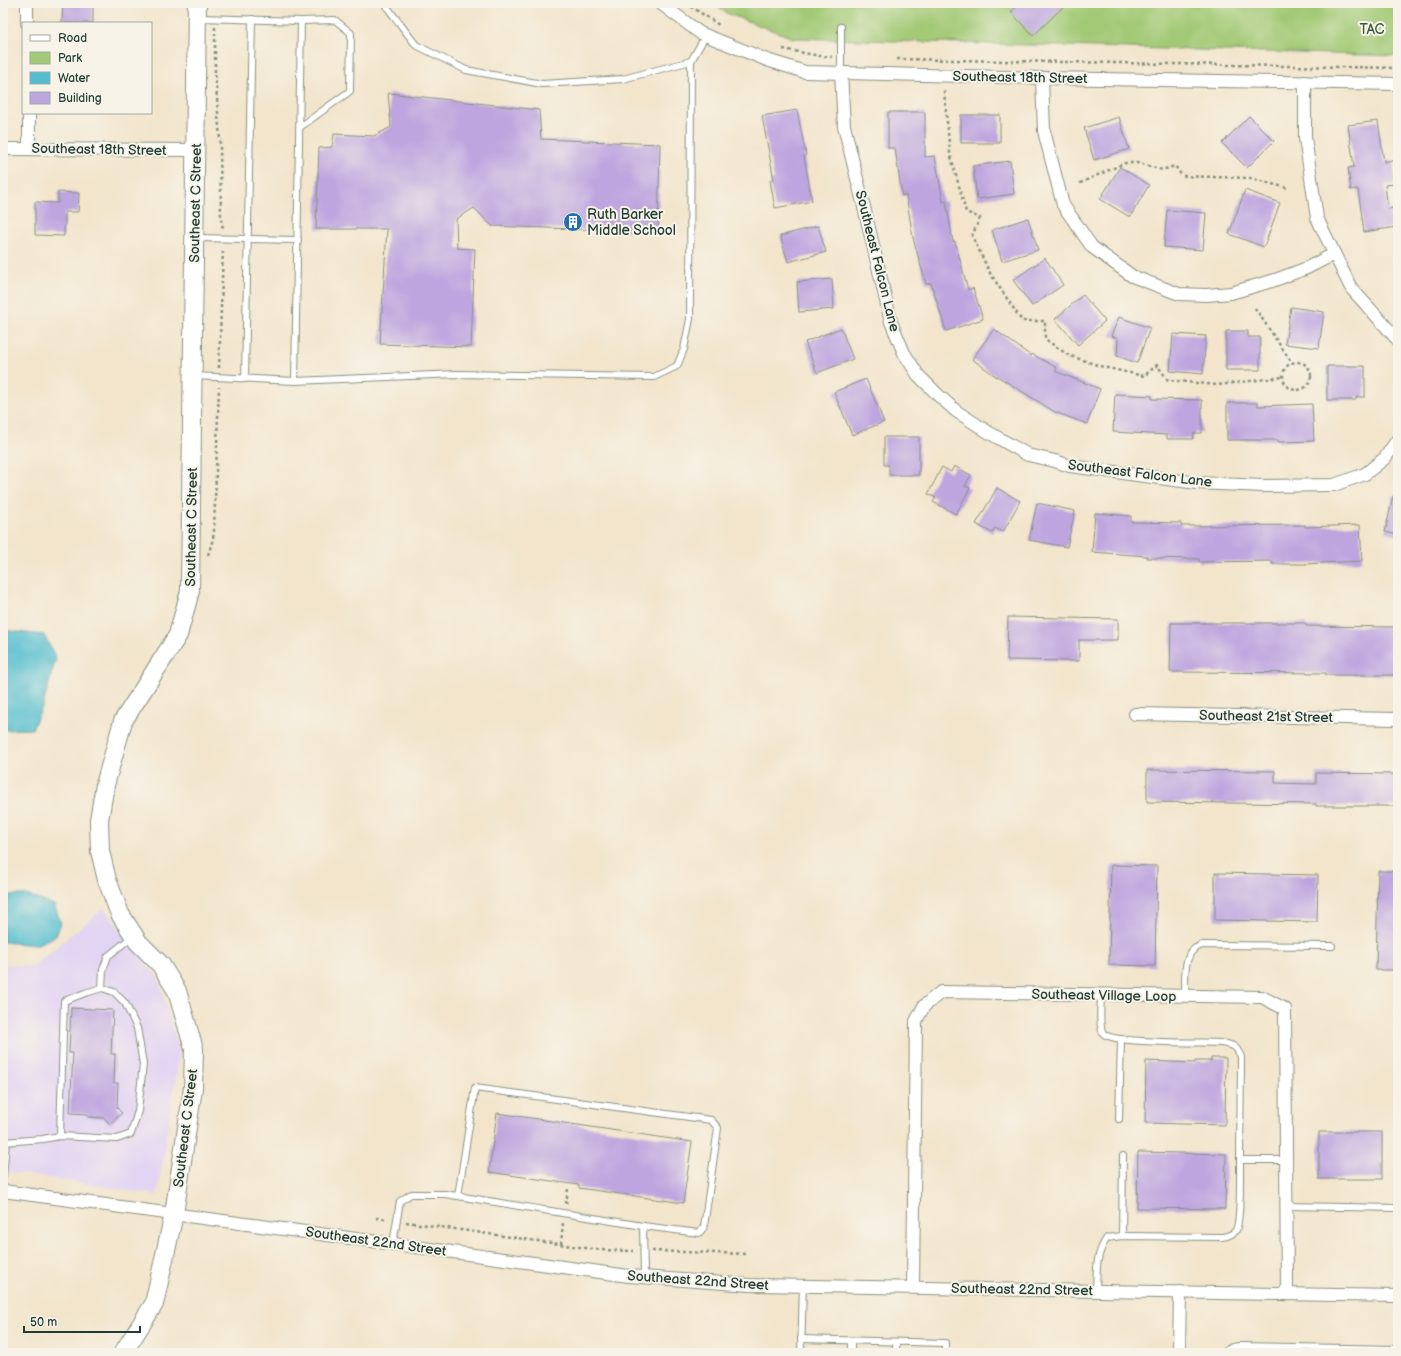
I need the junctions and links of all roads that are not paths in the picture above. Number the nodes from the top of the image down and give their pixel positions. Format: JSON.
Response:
{"nodes":[{"id":1,"x":27,"y":3,"type":"edge"},
{"id":2,"x":384,"y":3,"type":"edge"},
{"id":3,"x":660,"y":3,"type":"edge"},
{"id":4,"x":197,"y":10,"type":"edge"},
{"id":5,"x":252,"y":19,"type":"junction"},
{"id":6,"x":302,"y":21,"type":"junction"},
{"id":7,"x":27,"y":22,"type":"edge"},
{"id":8,"x":841,"y":27,"type":"dead end"},
{"id":9,"x":706,"y":35,"type":"junction"},
{"id":10,"x":692,"y":61,"type":"junction"},
{"id":11,"x":841,"y":73,"type":"junction"},
{"id":12,"x":1042,"y":78,"type":"junction"},
{"id":13,"x":1305,"y":82,"type":"junction"},
{"id":14,"x":1398,"y":84,"type":"edge"},
{"id":15,"x":29,"y":114,"type":"edge"},
{"id":16,"x":300,"y":126,"type":"junction"},
{"id":17,"x":3,"y":149,"type":"edge"},
{"id":18,"x":29,"y":149,"type":"junction"},
{"id":19,"x":196,"y":150,"type":"junction"},
{"id":20,"x":194,"y":238,"type":"junction"},
{"id":21,"x":248,"y":239,"type":"junction"},
{"id":22,"x":298,"y":240,"type":"junction"},
{"id":23,"x":1334,"y":254,"type":"junction"},
{"id":24,"x":1398,"y":340,"type":"edge"},
{"id":25,"x":193,"y":376,"type":"junction"},
{"id":26,"x":245,"y":378,"type":"junction"},
{"id":27,"x":295,"y":381,"type":"junction"},
{"id":28,"x":1398,"y":439,"type":"edge"},
{"id":29,"x":1134,"y":714,"type":"dead end"},
{"id":30,"x":1398,"y":719,"type":"edge"},
{"id":31,"x":134,"y":935,"type":"junction"},
{"id":32,"x":1332,"y":946,"type":"dead end"},
{"id":33,"x":102,"y":988,"type":"junction"},
{"id":34,"x":1101,"y":994,"type":"junction"},
{"id":35,"x":1185,"y":996,"type":"junction"},
{"id":36,"x":1121,"y":1039,"type":"junction"},
{"id":37,"x":1119,"y":1119,"type":"dead end"},
{"id":38,"x":60,"y":1136,"type":"junction"},
{"id":39,"x":4,"y":1142,"type":"edge"},
{"id":40,"x":1123,"y":1156,"type":"dead end"},
{"id":41,"x":1240,"y":1160,"type":"junction"},
{"id":42,"x":1286,"y":1160,"type":"junction"},
{"id":43,"x":3,"y":1177,"type":"edge"},
{"id":44,"x":3,"y":1191,"type":"edge"},
{"id":45,"x":458,"y":1196,"type":"junction"},
{"id":46,"x":1286,"y":1206,"type":"junction"},
{"id":47,"x":1398,"y":1208,"type":"edge"},
{"id":48,"x":174,"y":1214,"type":"junction"},
{"id":49,"x":643,"y":1226,"type":"junction"},
{"id":50,"x":1122,"y":1236,"type":"junction"},
{"id":51,"x":393,"y":1244,"type":"junction"},
{"id":52,"x":644,"y":1277,"type":"junction"},
{"id":53,"x":803,"y":1285,"type":"junction"},
{"id":54,"x":913,"y":1287,"type":"junction"},
{"id":55,"x":1096,"y":1291,"type":"junction"},
{"id":56,"x":1180,"y":1292,"type":"junction"},
{"id":57,"x":1287,"y":1294,"type":"junction"},
{"id":58,"x":1398,"y":1296,"type":"edge"},
{"id":59,"x":801,"y":1339,"type":"junction"},
{"id":60,"x":851,"y":1340,"type":"junction"},
{"id":61,"x":896,"y":1342,"type":"junction"},
{"id":62,"x":1398,"y":1349,"type":"edge"},
{"id":63,"x":1277,"y":1350,"type":"edge"},
{"id":64,"x":1322,"y":1350,"type":"edge"},
{"id":65,"x":1372,"y":1351,"type":"edge"},
{"id":66,"x":124,"y":1353,"type":"edge"},
{"id":67,"x":801,"y":1353,"type":"edge"},
{"id":68,"x":851,"y":1353,"type":"edge"},
{"id":69,"x":896,"y":1353,"type":"edge"},
{"id":70,"x":945,"y":1353,"type":"edge"},
{"id":71,"x":1179,"y":1353,"type":"edge"},
{"id":72,"x":1224,"y":1353,"type":"edge"}],
"edges":[{"from":1,"to":7,"type":"street"},
{"from":2,"to":10,"type":"lane"},
{"from":3,"to":9,"type":"street","name":"Southeast 18th Street"},
{"from":4,"to":5,"type":"lane"},
{"from":4,"to":19,"type":"street","name":"Southeast C Street"},
{"from":5,"to":6,"type":"lane"},
{"from":5,"to":21,"type":"lane"},
{"from":6,"to":16,"type":"lane"},
{"from":6,"to":16,"type":"lane"},
{"from":8,"to":11,"type":"lane"},
{"from":9,"to":10,"type":"lane"},
{"from":9,"to":11,"type":"street","name":"Southeast 18th Street"},
{"from":10,"to":27,"type":"lane"},
{"from":11,"to":12,"type":"street","name":"Southeast 18th Street"},
{"from":11,"to":28,"type":"street","name":"Southeast Falcon Lane"},
{"from":12,"to":13,"type":"street","name":"Southeast 18th Street"},
{"from":12,"to":23,"type":"street"},
{"from":13,"to":14,"type":"street","name":"Southeast 18th Street"},
{"from":13,"to":23,"type":"street"},
{"from":15,"to":18,"type":"street"},
{"from":16,"to":22,"type":"lane"},
{"from":17,"to":18,"type":"street","name":"Southeast 18th Street"},
{"from":18,"to":19,"type":"street","name":"Southeast 18th Street"},
{"from":19,"to":20,"type":"street","name":"Southeast C Street"},
{"from":20,"to":21,"type":"lane"},
{"from":20,"to":25,"type":"street","name":"Southeast C Street"},
{"from":21,"to":22,"type":"lane"},
{"from":21,"to":26,"type":"lane"},
{"from":22,"to":27,"type":"lane"},
{"from":23,"to":24,"type":"street"},
{"from":25,"to":26,"type":"lane"},
{"from":25,"to":31,"type":"street","name":"Southeast C Street"},
{"from":26,"to":27,"type":"lane"},
{"from":29,"to":30,"type":"street","name":"Southeast 21st Street"},
{"from":31,"to":33,"type":"lane"},
{"from":31,"to":48,"type":"street","name":"Southeast C Street"},
{"from":32,"to":35,"type":"lane"},
{"from":33,"to":38,"type":"lane"},
{"from":33,"to":38,"type":"lane"},
{"from":34,"to":35,"type":"street","name":"Southeast Village Loop"},
{"from":34,"to":36,"type":"lane"},
{"from":34,"to":54,"type":"street","name":"Southeast Village Loop"},
{"from":35,"to":42,"type":"street","name":"Southeast Village Loop"},
{"from":36,"to":37,"type":"lane"},
{"from":36,"to":41,"type":"lane"},
{"from":38,"to":39,"type":"lane"},
{"from":39,"to":43,"type":"lane"},
{"from":40,"to":50,"type":"lane"},
{"from":41,"to":42,"type":"lane"},
{"from":41,"to":50,"type":"lane"},
{"from":42,"to":46,"type":"street","name":"Southeast Village Loop"},
{"from":44,"to":48,"type":"street","name":"Southeast 22nd Street"},
{"from":45,"to":49,"type":"lane"},
{"from":45,"to":49,"type":"lane"},
{"from":45,"to":51,"type":"lane"},
{"from":46,"to":47,"type":"lane"},
{"from":46,"to":57,"type":"street","name":"Southeast Village Loop"},
{"from":48,"to":51,"type":"street","name":"Southeast 22nd Street"},
{"from":48,"to":66,"type":"street","name":"Southeast C Street"},
{"from":49,"to":52,"type":"lane"},
{"from":50,"to":55,"type":"lane"},
{"from":51,"to":52,"type":"street","name":"Southeast 22nd Street"},
{"from":52,"to":53,"type":"street","name":"Southeast 22nd Street"},
{"from":53,"to":54,"type":"street","name":"Southeast 22nd Street"},
{"from":53,"to":59,"type":"lane"},
{"from":54,"to":55,"type":"street","name":"Southeast 22nd Street"},
{"from":55,"to":56,"type":"street","name":"Southeast 22nd Street"},
{"from":56,"to":57,"type":"street","name":"Southeast 22nd Street"},
{"from":56,"to":71,"type":"street"},
{"from":57,"to":58,"type":"street","name":"Southeast 22nd Street"},
{"from":59,"to":60,"type":"lane"},
{"from":59,"to":67,"type":"lane"},
{"from":60,"to":61,"type":"lane"},
{"from":60,"to":68,"type":"lane"},
{"from":61,"to":69,"type":"lane"},
{"from":61,"to":70,"type":"lane"},
{"from":62,"to":65,"type":"lane"},
{"from":63,"to":64,"type":"lane"},
{"from":63,"to":72,"type":"lane"},
{"from":64,"to":65,"type":"lane"}]}
